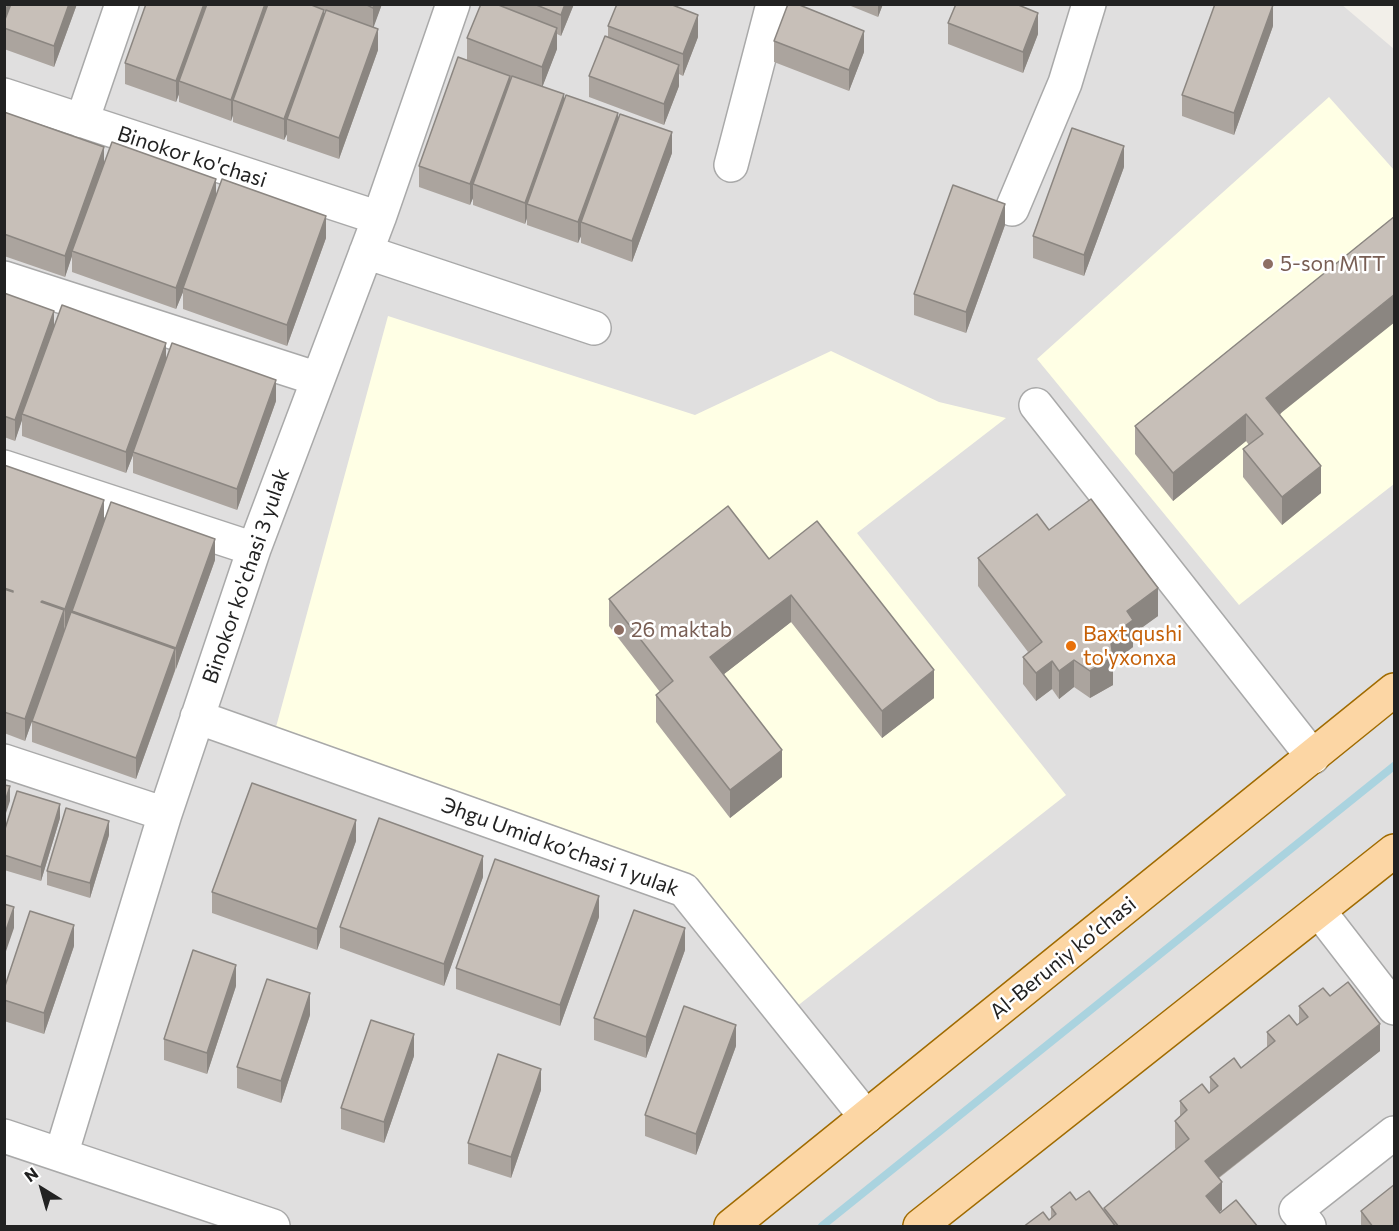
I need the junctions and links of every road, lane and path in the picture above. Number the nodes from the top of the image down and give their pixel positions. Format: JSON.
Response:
{"nodes":[{"id":1,"x":122,"y":4,"type":"edge"},
{"id":2,"x":453,"y":4,"type":"edge"},
{"id":3,"x":773,"y":4,"type":"edge"},
{"id":4,"x":1089,"y":4,"type":"edge"},
{"id":5,"x":4,"y":95,"type":"edge"},
{"id":6,"x":82,"y":121,"type":"junction"},
{"id":7,"x":731,"y":165,"type":"dead end"},
{"id":8,"x":1012,"y":209,"type":"dead end"},
{"id":9,"x":379,"y":218,"type":"junction"},
{"id":10,"x":366,"y":252,"type":"junction"},
{"id":11,"x":4,"y":278,"type":"edge"},
{"id":12,"x":594,"y":328,"type":"dead end"},
{"id":13,"x":318,"y":379,"type":"junction"},
{"id":14,"x":1036,"y":405,"type":"dead end"},
{"id":15,"x":4,"y":467,"type":"edge"},
{"id":16,"x":254,"y":549,"type":"junction"},
{"id":17,"x":1395,"y":690,"type":"edge"},
{"id":18,"x":197,"y":717,"type":"junction"},
{"id":19,"x":1313,"y":757,"type":"junction"},
{"id":20,"x":4,"y":761,"type":"edge"},
{"id":21,"x":165,"y":814,"type":"junction"},
{"id":22,"x":1395,"y":851,"type":"edge"},
{"id":23,"x":1319,"y":911,"type":"junction"},
{"id":24,"x":1395,"y":1008,"type":"edge"},
{"id":25,"x":866,"y":1117,"type":"junction"},
{"id":26,"x":1395,"y":1133,"type":"edge"},
{"id":27,"x":4,"y":1136,"type":"edge"},
{"id":28,"x":60,"y":1155,"type":"junction"},
{"id":29,"x":273,"y":1227,"type":"edge"},
{"id":30,"x":731,"y":1227,"type":"edge"},
{"id":31,"x":920,"y":1227,"type":"edge"},
{"id":32,"x":1309,"y":1227,"type":"edge"}],
"edges":[{"from":1,"to":6,"type":"street"},
{"from":2,"to":9,"type":"street","name":"Binokor ko'chasi 3 yulak"},
{"from":3,"to":7,"type":"street"},
{"from":4,"to":8,"type":"street"},
{"from":5,"to":6,"type":"street","name":"Binokor ko'chasi"},
{"from":6,"to":9,"type":"street","name":"Binokor ko'chasi"},
{"from":9,"to":10,"type":"street","name":"Binokor ko'chasi 3 yulak"},
{"from":10,"to":12,"type":"street"},
{"from":10,"to":13,"type":"street","name":"Binokor ko'chasi 3 yulak"},
{"from":11,"to":13,"type":"street"},
{"from":13,"to":16,"type":"street","name":"Binokor ko'chasi 3 yulak"},
{"from":14,"to":19,"type":"street"},
{"from":15,"to":16,"type":"street"},
{"from":16,"to":18,"type":"street","name":"Binokor ko'chasi 3 yulak"},
{"from":17,"to":19,"type":"main road","name":"Al-Beruniy ko’chasi"},
{"from":18,"to":21,"type":"street","name":"Binokor ko'chasi 3 yulak"},
{"from":18,"to":25,"type":"street","name":"Эhgu Umid ko’chasi 1 yulak"},
{"from":19,"to":25,"type":"main road","name":"Al-Beruniy ko’chasi"},
{"from":20,"to":21,"type":"street"},
{"from":21,"to":28,"type":"street","name":"Binokor ko'chasi 3 yulak"},
{"from":22,"to":23,"type":"main road"},
{"from":23,"to":24,"type":"street"},
{"from":23,"to":31,"type":"main road"},
{"from":25,"to":30,"type":"main road","name":"Al-Beruniy ko’chasi"},
{"from":26,"to":32,"type":"street"},
{"from":27,"to":28,"type":"street"},
{"from":28,"to":29,"type":"street"}]}
